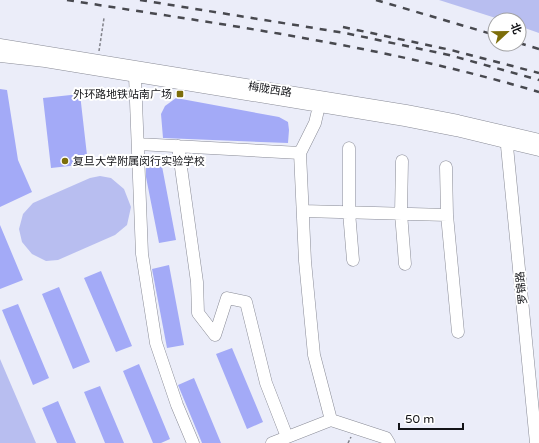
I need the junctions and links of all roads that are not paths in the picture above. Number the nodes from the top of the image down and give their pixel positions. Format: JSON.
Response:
{"nodes":[{"id":1,"x":0,"y":45,"type":"edge"},
{"id":2,"x":0,"y":56,"type":"edge"},
{"id":3,"x":135,"y":76,"type":"junction"},
{"id":4,"x":319,"y":106,"type":"junction"},
{"id":5,"x":506,"y":137,"type":"junction"},
{"id":6,"x":537,"y":137,"type":"edge"},
{"id":7,"x":138,"y":144,"type":"junction"},
{"id":8,"x":178,"y":146,"type":"junction"},
{"id":9,"x":349,"y":148,"type":"dead end"},
{"id":10,"x":539,"y":150,"type":"edge"},
{"id":11,"x":300,"y":153,"type":"junction"},
{"id":12,"x":402,"y":161,"type":"dead end"},
{"id":13,"x":446,"y":167,"type":"dead end"},
{"id":14,"x":303,"y":210,"type":"junction"},
{"id":15,"x":349,"y":212,"type":"junction"},
{"id":16,"x":401,"y":213,"type":"junction"},
{"id":17,"x":447,"y":215,"type":"junction"},
{"id":18,"x":353,"y":260,"type":"dead end"},
{"id":19,"x":405,"y":264,"type":"dead end"},
{"id":20,"x":458,"y":332,"type":"dead end"},
{"id":21,"x":331,"y":420,"type":"junction"},
{"id":22,"x":286,"y":437,"type":"junction"},
{"id":23,"x":193,"y":443,"type":"edge"},
{"id":24,"x":272,"y":443,"type":"edge"},
{"id":25,"x":389,"y":443,"type":"edge"},
{"id":26,"x":536,"y":443,"type":"edge"}],
"edges":[{"from":1,"to":5,"type":"street","name":"梅陇西路"},
{"from":2,"to":3,"type":"street","name":"梅陇西路"},
{"from":3,"to":4,"type":"street","name":"梅陇西路"},
{"from":3,"to":7,"type":"street"},
{"from":4,"to":5,"type":"street","name":"梅陇西路"},
{"from":4,"to":11,"type":"street"},
{"from":5,"to":6,"type":"street","name":"梅陇西路"},
{"from":5,"to":10,"type":"street","name":"梅陇西路"},
{"from":5,"to":26,"type":"street","name":"罗锦路"},
{"from":7,"to":8,"type":"street"},
{"from":7,"to":23,"type":"street"},
{"from":8,"to":11,"type":"street"},
{"from":8,"to":22,"type":"street"},
{"from":9,"to":15,"type":"street"},
{"from":11,"to":14,"type":"street"},
{"from":12,"to":16,"type":"street"},
{"from":13,"to":17,"type":"street"},
{"from":14,"to":15,"type":"street"},
{"from":14,"to":21,"type":"street"},
{"from":15,"to":16,"type":"street"},
{"from":15,"to":18,"type":"street"},
{"from":16,"to":17,"type":"street"},
{"from":16,"to":19,"type":"street"},
{"from":17,"to":20,"type":"street"},
{"from":21,"to":22,"type":"street"},
{"from":21,"to":25,"type":"street"},
{"from":22,"to":24,"type":"street"}]}
